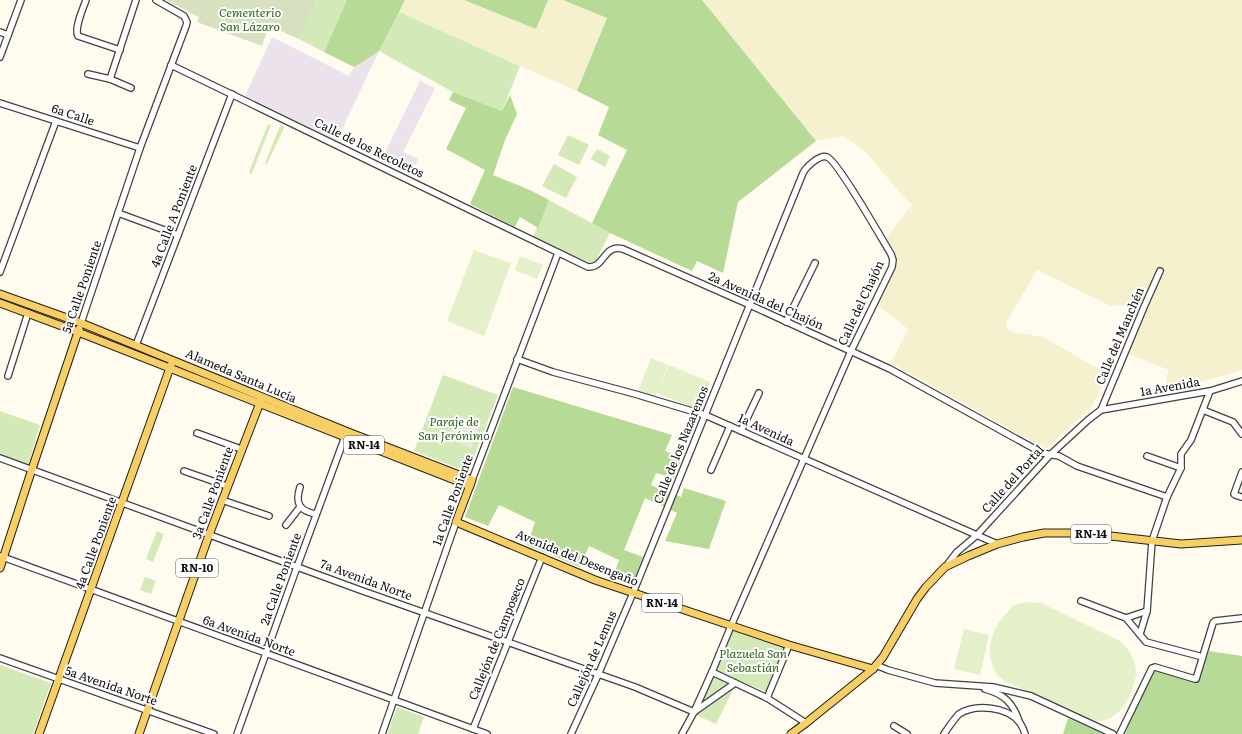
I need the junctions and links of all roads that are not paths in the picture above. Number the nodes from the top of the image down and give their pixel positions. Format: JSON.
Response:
{"nodes":[{"id":1,"x":21,"y":0,"type":"edge"},
{"id":2,"x":86,"y":0,"type":"edge"},
{"id":3,"x":136,"y":0,"type":"edge"},
{"id":4,"x":156,"y":0,"type":"edge"},
{"id":5,"x":0,"y":32,"type":"edge"},
{"id":6,"x":8,"y":35,"type":"junction"},
{"id":7,"x":120,"y":50,"type":"junction"},
{"id":8,"x":0,"y":57,"type":"edge"},
{"id":9,"x":171,"y":65,"type":"junction"},
{"id":10,"x":88,"y":74,"type":"dead end"},
{"id":11,"x":110,"y":79,"type":"junction"},
{"id":12,"x":131,"y":88,"type":"dead end"},
{"id":13,"x":232,"y":94,"type":"junction"},
{"id":14,"x":0,"y":103,"type":"edge"},
{"id":15,"x":56,"y":121,"type":"junction"},
{"id":16,"x":140,"y":148,"type":"junction"},
{"id":17,"x":118,"y":214,"type":"junction"},
{"id":18,"x":178,"y":235,"type":"junction"},
{"id":19,"x":558,"y":253,"type":"junction"},
{"id":20,"x":815,"y":263,"type":"dead end"},
{"id":21,"x":1160,"y":271,"type":"dead end"},
{"id":22,"x":0,"y":272,"type":"edge"},
{"id":23,"x":0,"y":294,"type":"edge"},
{"id":24,"x":20,"y":301,"type":"junction"},
{"id":25,"x":0,"y":303,"type":"edge"},
{"id":26,"x":750,"y":305,"type":"junction"},
{"id":27,"x":17,"y":309,"type":"junction"},
{"id":28,"x":28,"y":313,"type":"junction"},
{"id":29,"x":786,"y":322,"type":"junction"},
{"id":30,"x":81,"y":323,"type":"junction"},
{"id":31,"x":78,"y":332,"type":"junction"},
{"id":32,"x":136,"y":345,"type":"junction"},
{"id":33,"x":851,"y":351,"type":"junction"},
{"id":34,"x":517,"y":359,"type":"junction"},
{"id":35,"x":173,"y":360,"type":"junction"},
{"id":36,"x":169,"y":369,"type":"junction"},
{"id":37,"x":8,"y":376,"type":"dead end"},
{"id":38,"x":1242,"y":381,"type":"edge"},
{"id":39,"x":1210,"y":391,"type":"junction"},
{"id":40,"x":759,"y":393,"type":"dead end"},
{"id":41,"x":260,"y":400,"type":"junction"},
{"id":42,"x":1102,"y":410,"type":"junction"},
{"id":43,"x":1203,"y":410,"type":"junction"},
{"id":44,"x":705,"y":415,"type":"junction"},
{"id":45,"x":730,"y":426,"type":"junction"},
{"id":46,"x":741,"y":431,"type":"junction"},
{"id":47,"x":197,"y":433,"type":"dead end"},
{"id":48,"x":1242,"y":434,"type":"edge"},
{"id":49,"x":346,"y":435,"type":"junction"},
{"id":50,"x":241,"y":449,"type":"junction"},
{"id":51,"x":1050,"y":455,"type":"junction"},
{"id":52,"x":1147,"y":456,"type":"dead end"},
{"id":53,"x":0,"y":458,"type":"edge"},
{"id":54,"x":803,"y":459,"type":"junction"},
{"id":55,"x":1181,"y":468,"type":"junction"},
{"id":56,"x":32,"y":469,"type":"junction"},
{"id":57,"x":711,"y":470,"type":"dead end"},
{"id":58,"x":184,"y":471,"type":"dead end"},
{"id":59,"x":1242,"y":472,"type":"edge"},
{"id":60,"x":471,"y":483,"type":"junction"},
{"id":61,"x":227,"y":486,"type":"junction"},
{"id":62,"x":300,"y":487,"type":"dead end"},
{"id":63,"x":1167,"y":497,"type":"junction"},
{"id":64,"x":1240,"y":497,"type":"dead end"},
{"id":65,"x":222,"y":500,"type":"junction"},
{"id":66,"x":122,"y":503,"type":"junction"},
{"id":67,"x":300,"y":507,"type":"junction"},
{"id":68,"x":316,"y":514,"type":"junction"},
{"id":69,"x":269,"y":516,"type":"dead end"},
{"id":70,"x":456,"y":522,"type":"junction"},
{"id":71,"x":286,"y":525,"type":"dead end"},
{"id":72,"x":209,"y":535,"type":"junction"},
{"id":73,"x":977,"y":535,"type":"junction"},
{"id":74,"x":1242,"y":540,"type":"edge"},
{"id":75,"x":1152,"y":541,"type":"junction"},
{"id":76,"x":997,"y":544,"type":"junction"},
{"id":77,"x":2,"y":557,"type":"edge"},
{"id":78,"x":542,"y":557,"type":"junction"},
{"id":79,"x":297,"y":567,"type":"junction"},
{"id":80,"x":945,"y":567,"type":"junction"},
{"id":81,"x":0,"y":568,"type":"edge"},
{"id":82,"x":91,"y":590,"type":"junction"},
{"id":83,"x":633,"y":593,"type":"junction"},
{"id":84,"x":1081,"y":602,"type":"dead end"},
{"id":85,"x":1147,"y":611,"type":"junction"},
{"id":86,"x":424,"y":613,"type":"junction"},
{"id":87,"x":1126,"y":618,"type":"junction"},
{"id":88,"x":1242,"y":618,"type":"edge"},
{"id":89,"x":179,"y":622,"type":"junction"},
{"id":90,"x":731,"y":626,"type":"junction"},
{"id":91,"x":1140,"y":634,"type":"junction"},
{"id":92,"x":508,"y":642,"type":"junction"},
{"id":93,"x":789,"y":645,"type":"junction"},
{"id":94,"x":266,"y":653,"type":"junction"},
{"id":95,"x":1199,"y":656,"type":"dead end"},
{"id":96,"x":0,"y":658,"type":"edge"},
{"id":97,"x":875,"y":667,"type":"junction"},
{"id":98,"x":712,"y":672,"type":"junction"},
{"id":99,"x":598,"y":675,"type":"junction"},
{"id":100,"x":59,"y":679,"type":"junction"},
{"id":101,"x":735,"y":683,"type":"junction"},
{"id":102,"x":973,"y":686,"type":"junction"},
{"id":103,"x":767,"y":698,"type":"junction"},
{"id":104,"x":394,"y":700,"type":"junction"},
{"id":105,"x":148,"y":710,"type":"junction"},
{"id":106,"x":694,"y":712,"type":"junction"},
{"id":107,"x":1019,"y":722,"type":"junction"},
{"id":108,"x":806,"y":723,"type":"junction"},
{"id":109,"x":894,"y":726,"type":"dead end"},
{"id":110,"x":473,"y":729,"type":"junction"},
{"id":111,"x":39,"y":734,"type":"edge"},
{"id":112,"x":140,"y":734,"type":"edge"},
{"id":113,"x":214,"y":734,"type":"edge"},
{"id":114,"x":237,"y":734,"type":"edge"},
{"id":115,"x":382,"y":734,"type":"edge"},
{"id":116,"x":487,"y":734,"type":"edge"},
{"id":117,"x":571,"y":734,"type":"edge"},
{"id":118,"x":682,"y":734,"type":"edge"},
{"id":119,"x":791,"y":734,"type":"edge"},
{"id":120,"x":907,"y":734,"type":"edge"},
{"id":121,"x":944,"y":734,"type":"edge"},
{"id":122,"x":1025,"y":734,"type":"edge"},
{"id":123,"x":1114,"y":734,"type":"edge"},
{"id":124,"x":1120,"y":734,"type":"edge"}],
"edges":[{"from":1,"to":6,"type":"street"},
{"from":2,"to":7,"type":"street"},
{"from":3,"to":7,"type":"street"},
{"from":4,"to":9,"type":"street","name":"5a Calle Poniente"},
{"from":5,"to":6,"type":"street"},
{"from":6,"to":8,"type":"street"},
{"from":7,"to":11,"type":"street"},
{"from":9,"to":13,"type":"street","name":"Calle de los Recoletos"},
{"from":9,"to":16,"type":"street","name":"5a Calle Poniente"},
{"from":10,"to":11,"type":"street"},
{"from":11,"to":12,"type":"street"},
{"from":13,"to":18,"type":"street","name":"4a Calle A Poniente"},
{"from":13,"to":19,"type":"street","name":"Calle de los Recoletos"},
{"from":14,"to":15,"type":"street","name":"6a Calle"},
{"from":15,"to":16,"type":"street","name":"6a Calle"},
{"from":15,"to":22,"type":"street"},
{"from":16,"to":17,"type":"street","name":"5a Calle Poniente"},
{"from":17,"to":18,"type":"street"},
{"from":17,"to":30,"type":"street","name":"5a Calle Poniente"},
{"from":18,"to":32,"type":"street","name":"4a Calle A Poniente"},
{"from":19,"to":26,"type":"street","name":"2a Avenida del Chajón"},
{"from":19,"to":34,"type":"street","name":"1a Calle Poniente"},
{"from":20,"to":29,"type":"street"},
{"from":21,"to":42,"type":"street","name":"Calle del Manchén"},
{"from":23,"to":24,"type":"main road","name":"Alameda Santa Lucía","number":"RN-14"},
{"from":24,"to":27,"type":"main road"},
{"from":24,"to":30,"type":"main road","name":"Alameda Santa Lucía","number":"RN-14"},
{"from":25,"to":27,"type":"main road","name":"Alameda Santa Lucía","number":"RN-14"},
{"from":26,"to":29,"type":"street","name":"2a Avenida del Chajón"},
{"from":26,"to":33,"type":"street","name":"Calle del Chajón"},
{"from":26,"to":44,"type":"street","name":"Calle de los Nazarenos"},
{"from":27,"to":28,"type":"main road","name":"Alameda Santa Lucía","number":"RN-14"},
{"from":28,"to":31,"type":"main road","name":"Alameda Santa Lucía","number":"RN-14"},
{"from":28,"to":37,"type":"street"},
{"from":29,"to":33,"type":"street","name":"2a Avenida del Chajón"},
{"from":30,"to":31,"type":"main road","name":"5a Calle Poniente"},
{"from":30,"to":32,"type":"main road","name":"Alameda Santa Lucía","number":"RN-14"},
{"from":31,"to":36,"type":"main road","name":"Alameda Santa Lucía","number":"RN-14"},
{"from":31,"to":56,"type":"main road","name":"5a Calle Poniente"},
{"from":32,"to":35,"type":"main road","name":"Alameda Santa Lucía","number":"RN-14"},
{"from":33,"to":51,"type":"street","name":"2a Avenida del Chajón"},
{"from":33,"to":54,"type":"street","name":"Calle del Chajón"},
{"from":34,"to":44,"type":"street","name":"1a Avenida"},
{"from":34,"to":60,"type":"street","name":"1a Calle Poniente"},
{"from":35,"to":36,"type":"main road","name":"4a Calle Poniente"},
{"from":35,"to":41,"type":"main road","name":"Alameda Santa Lucía","number":"RN-14"},
{"from":36,"to":41,"type":"main road","name":"Alameda Santa Lucía","number":"RN-14"},
{"from":36,"to":66,"type":"main road","name":"4a Calle Poniente"},
{"from":38,"to":39,"type":"street","name":"1a Avenida"},
{"from":39,"to":42,"type":"street","name":"1a Avenida"},
{"from":39,"to":43,"type":"street"},
{"from":40,"to":46,"type":"street"},
{"from":41,"to":49,"type":"main road","name":"Alameda Santa Lucía","number":"RN-14"},
{"from":41,"to":50,"type":"main road","name":"3a Calle Poniente","number":"RN-10"},
{"from":42,"to":51,"type":"street","name":"Calle del Portal"},
{"from":43,"to":48,"type":"street"},
{"from":43,"to":55,"type":"street"},
{"from":44,"to":45,"type":"street","name":"1a Avenida"},
{"from":44,"to":83,"type":"street","name":"Calle de los Nazarenos"},
{"from":45,"to":46,"type":"street","name":"1a Avenida"},
{"from":45,"to":57,"type":"street"},
{"from":46,"to":54,"type":"street","name":"1a Avenida"},
{"from":47,"to":50,"type":"street"},
{"from":49,"to":60,"type":"main road","name":"Alameda Santa Lucía","number":"RN-14"},
{"from":49,"to":68,"type":"street","name":"2a Calle Poniente"},
{"from":50,"to":61,"type":"main road","name":"3a Calle Poniente","number":"RN-10"},
{"from":51,"to":63,"type":"street","name":"2a Avenida del Chajón"},
{"from":51,"to":73,"type":"street","name":"Calle del Portal"},
{"from":52,"to":55,"type":"street"},
{"from":53,"to":56,"type":"street","name":"7a Avenida Norte"},
{"from":54,"to":73,"type":"street","name":"1a Avenida"},
{"from":54,"to":90,"type":"street","name":"Calle del Chajón"},
{"from":55,"to":63,"type":"street"},
{"from":56,"to":66,"type":"street","name":"7a Avenida Norte"},
{"from":56,"to":77,"type":"main road","name":"5a Calle Poniente"},
{"from":58,"to":61,"type":"street"},
{"from":59,"to":64,"type":"street"},
{"from":60,"to":70,"type":"main road","name":"1a Calle Poniente"},
{"from":61,"to":65,"type":"main road","name":"3a Calle Poniente","number":"RN-10"},
{"from":62,"to":67,"type":"street"},
{"from":63,"to":75,"type":"street"},
{"from":65,"to":69,"type":"street"},
{"from":65,"to":72,"type":"main road","name":"3a Calle Poniente","number":"RN-10"},
{"from":66,"to":72,"type":"street","name":"7a Avenida Norte"},
{"from":66,"to":82,"type":"main road","name":"4a Calle Poniente"},
{"from":67,"to":68,"type":"street"},
{"from":67,"to":71,"type":"street"},
{"from":68,"to":79,"type":"street","name":"2a Calle Poniente"},
{"from":70,"to":78,"type":"main road","name":"Avenida del Desengaño","number":"RN-14"},
{"from":70,"to":86,"type":"street","name":"1a Calle Poniente"},
{"from":72,"to":79,"type":"street","name":"7a Avenida Norte"},
{"from":72,"to":89,"type":"main road","name":"3a Calle Poniente","number":"RN-10"},
{"from":73,"to":76,"type":"street","name":"1a Avenida"},
{"from":73,"to":80,"type":"street","name":"Calle del Portal"},
{"from":74,"to":75,"type":"main road","number":"RN-14"},
{"from":75,"to":76,"type":"main road","number":"RN-14"},
{"from":75,"to":85,"type":"street"},
{"from":76,"to":80,"type":"main road","number":"RN-14"},
{"from":77,"to":81,"type":"main road","name":"5a Calle Poniente"},
{"from":77,"to":82,"type":"street","name":"6a Avenida Norte"},
{"from":78,"to":83,"type":"main road","name":"Avenida del Desengaño","number":"RN-14"},
{"from":78,"to":92,"type":"street","name":"Callejón de Camposeco"},
{"from":79,"to":86,"type":"street","name":"7a Avenida Norte"},
{"from":79,"to":94,"type":"street","name":"2a Calle Poniente"},
{"from":80,"to":97,"type":"main road","number":"RN-14"},
{"from":82,"to":89,"type":"street","name":"6a Avenida Norte"},
{"from":82,"to":100,"type":"main road","name":"4a Calle Poniente"},
{"from":83,"to":90,"type":"main road","name":"Avenida del Desengaño","number":"RN-14"},
{"from":83,"to":99,"type":"street","name":"Callejón de Lemus"},
{"from":84,"to":87,"type":"street"},
{"from":85,"to":87,"type":"street"},
{"from":85,"to":91,"type":"street"},
{"from":86,"to":92,"type":"street","name":"7a Avenida Norte"},
{"from":86,"to":104,"type":"street","name":"1a Calle Poniente"},
{"from":87,"to":91,"type":"street"},
{"from":88,"to":124,"type":"street"},
{"from":89,"to":94,"type":"street","name":"6a Avenida Norte"},
{"from":89,"to":105,"type":"main road","name":"3a Calle Poniente","number":"RN-10"},
{"from":90,"to":93,"type":"main road","name":"Avenida del Desengaño","number":"RN-14"},
{"from":90,"to":98,"type":"street","name":"Calle del Chajón"},
{"from":91,"to":95,"type":"street"},
{"from":92,"to":99,"type":"street","name":"7a Avenida Norte"},
{"from":92,"to":110,"type":"street","name":"Callejón de Camposeco"},
{"from":93,"to":97,"type":"main road","name":"Avenida del Desengaño","number":"RN-14"},
{"from":93,"to":103,"type":"street"},
{"from":94,"to":104,"type":"street","name":"6a Avenida Norte"},
{"from":94,"to":114,"type":"street","name":"2a Calle Poniente"},
{"from":96,"to":100,"type":"street","name":"5a Avenida Norte"},
{"from":97,"to":102,"type":"street"},
{"from":97,"to":108,"type":"main road"},
{"from":98,"to":101,"type":"street"},
{"from":98,"to":106,"type":"street","name":"Calle del Chajón"},
{"from":99,"to":106,"type":"street","name":"7a Avenida Norte"},
{"from":99,"to":117,"type":"street","name":"Callejón de Lemus"},
{"from":100,"to":105,"type":"street","name":"5a Avenida Norte"},
{"from":100,"to":111,"type":"main road","name":"4a Calle Poniente"},
{"from":101,"to":103,"type":"street"},
{"from":101,"to":106,"type":"street"},
{"from":102,"to":107,"type":"street"},
{"from":102,"to":123,"type":"street"},
{"from":103,"to":108,"type":"street"},
{"from":104,"to":110,"type":"street","name":"6a Avenida Norte"},
{"from":104,"to":115,"type":"street","name":"1a Calle Poniente"},
{"from":105,"to":112,"type":"main road","name":"3a Calle Poniente","number":"RN-10"},
{"from":105,"to":113,"type":"street","name":"5a Avenida Norte"},
{"from":106,"to":118,"type":"street","name":"Calle del Chajón"},
{"from":107,"to":121,"type":"street"},
{"from":107,"to":122,"type":"street"},
{"from":108,"to":119,"type":"main road"},
{"from":109,"to":120,"type":"street"},
{"from":110,"to":116,"type":"street","name":"6a Avenida Norte"}]}
